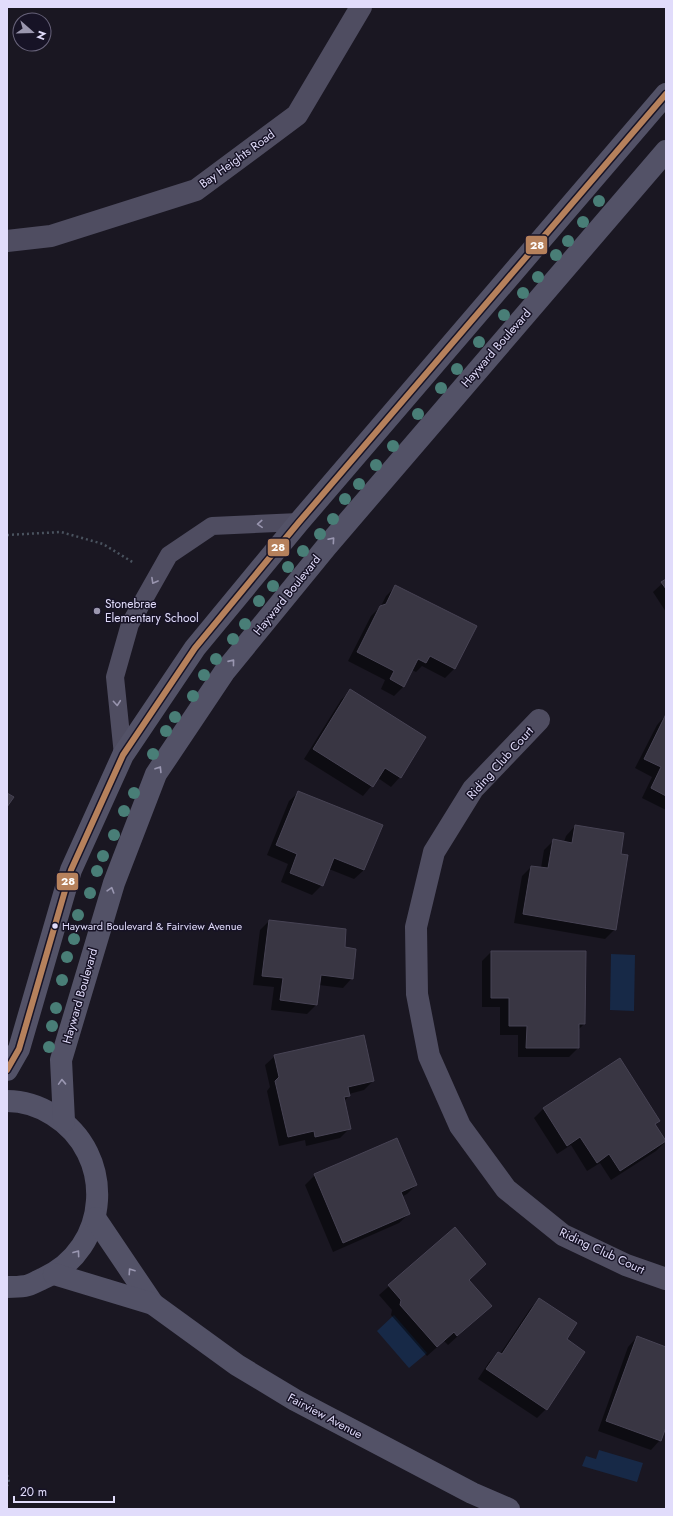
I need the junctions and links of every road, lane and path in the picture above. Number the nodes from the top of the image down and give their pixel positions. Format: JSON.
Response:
{"nodes":[{"id":1,"x":361,"y":7,"type":"edge"},
{"id":2,"x":666,"y":94,"type":"edge"},
{"id":3,"x":666,"y":150,"type":"edge"},
{"id":4,"x":7,"y":240,"type":"edge"},
{"id":5,"x":299,"y":522,"type":"junction"},
{"id":6,"x":7,"y":535,"type":"edge"},
{"id":7,"x":157,"y":576,"type":"junction"},
{"id":8,"x":539,"y":720,"type":"dead end"},
{"id":9,"x":123,"y":755,"type":"junction"},
{"id":10,"x":7,"y":1070,"type":"edge"},
{"id":11,"x":7,"y":1101,"type":"edge"},
{"id":12,"x":64,"y":1121,"type":"junction"},
{"id":13,"x":95,"y":1218,"type":"junction"},
{"id":14,"x":54,"y":1274,"type":"junction"},
{"id":15,"x":666,"y":1279,"type":"edge"},
{"id":16,"x":7,"y":1287,"type":"edge"},
{"id":17,"x":153,"y":1304,"type":"junction"},
{"id":18,"x":7,"y":1475,"type":"edge"},
{"id":19,"x":7,"y":1486,"type":"edge"},
{"id":20,"x":509,"y":1509,"type":"edge"}],
"edges":[{"from":1,"to":4,"type":"street","name":"Bay Heights Road"},
{"from":2,"to":5,"type":"main road"},
{"from":12,"to":3,"type":"main road","name":"Hayward Boulevard","one_way":true},
{"from":5,"to":7,"type":"lane","one_way":true},
{"from":5,"to":9,"type":"main road"},
{"from":6,"to":7,"type":"path"},
{"from":7,"to":9,"type":"lane","one_way":true},
{"from":8,"to":15,"type":"street","name":"Riding Club Court"},
{"from":9,"to":10,"type":"main road"},
{"from":11,"to":12,"type":"main road"},
{"from":12,"to":13,"type":"main road"},
{"from":14,"to":13,"type":"main road","one_way":true},
{"from":17,"to":13,"type":"main road","name":"Fairview Avenue","one_way":true},
{"from":14,"to":16,"type":"main road"},
{"from":14,"to":17,"type":"main road","name":"Fairview Avenue"},
{"from":17,"to":20,"type":"main road","name":"Fairview Avenue"},
{"from":18,"to":19,"type":"path"}]}
